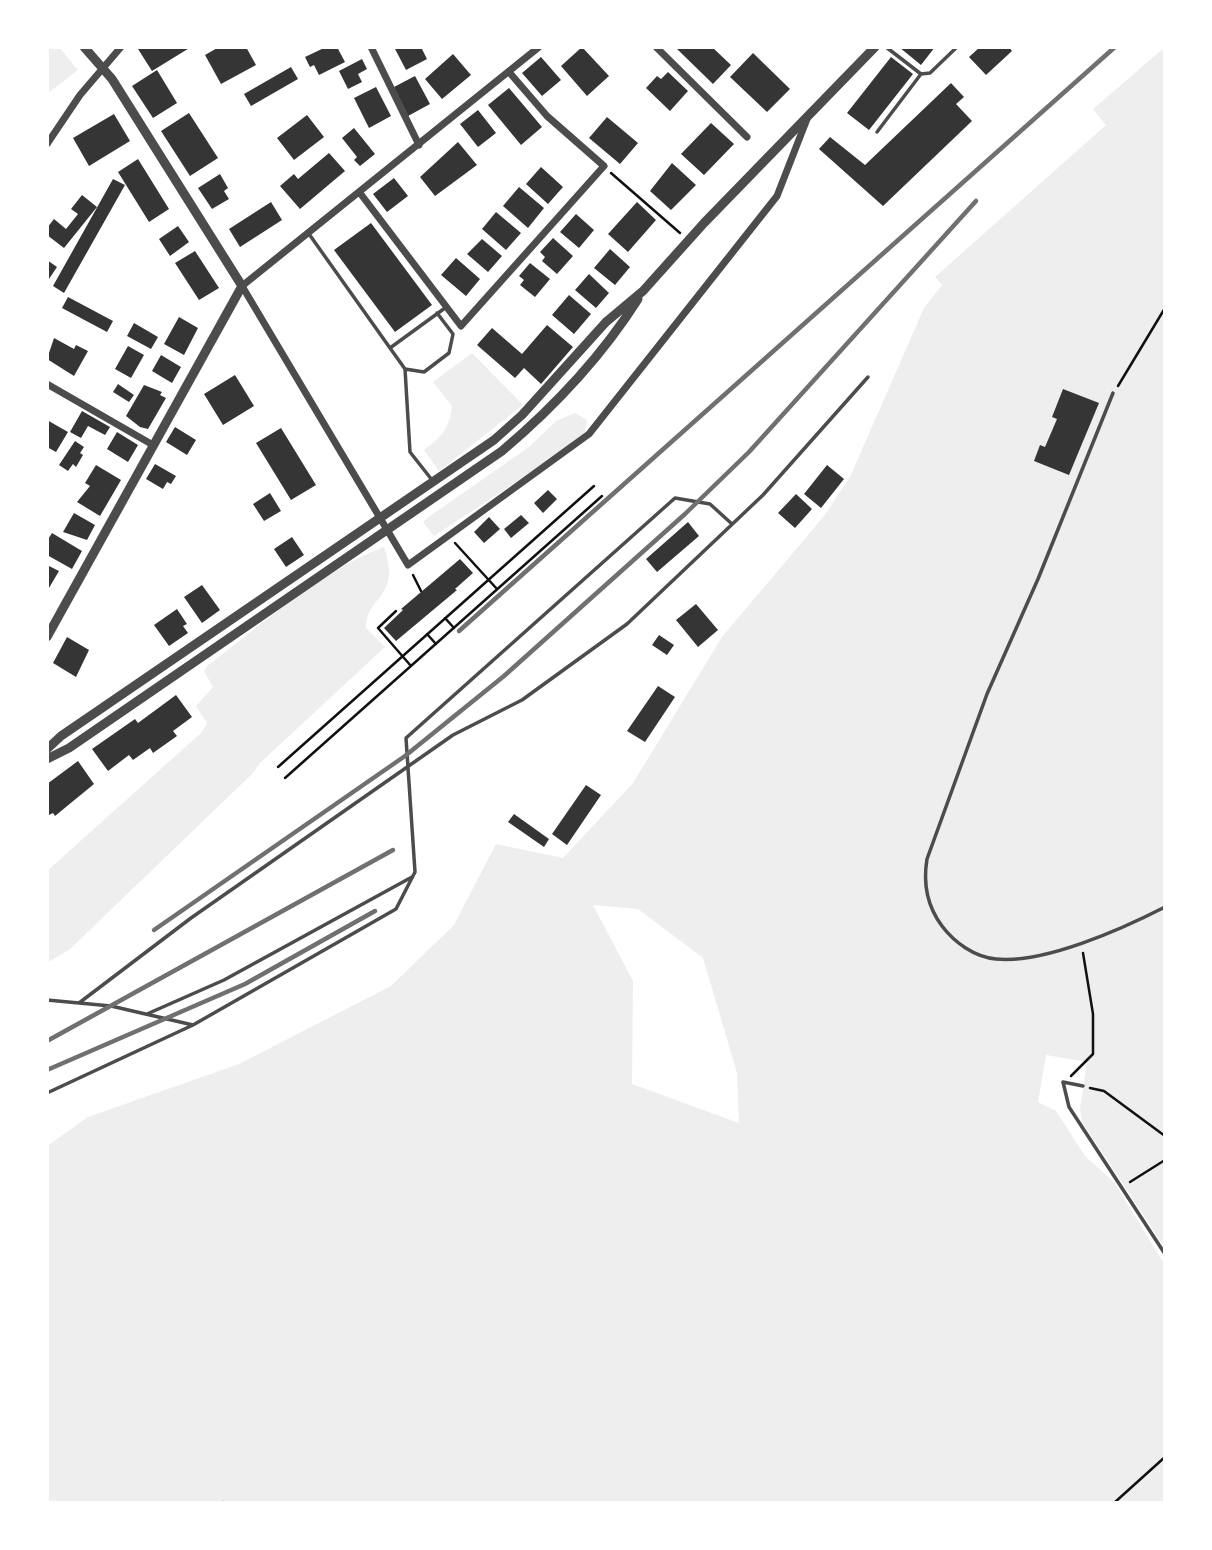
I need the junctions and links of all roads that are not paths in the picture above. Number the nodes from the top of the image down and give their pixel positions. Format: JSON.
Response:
{"nodes":[{"id":1,"x":84,"y":47,"type":"edge"},
{"id":2,"x":121,"y":47,"type":"edge"},
{"id":3,"x":371,"y":47,"type":"edge"},
{"id":4,"x":539,"y":47,"type":"edge"},
{"id":5,"x":656,"y":47,"type":"edge"},
{"id":6,"x":875,"y":47,"type":"edge"},
{"id":7,"x":886,"y":47,"type":"edge"},
{"id":8,"x":957,"y":47,"type":"edge"},
{"id":9,"x":103,"y":67,"type":"junction"},
{"id":10,"x":509,"y":72,"type":"junction"},
{"id":11,"x":921,"y":74,"type":"junction"},
{"id":12,"x":809,"y":114,"type":"junction"},
{"id":13,"x":877,"y":132,"type":"dead end"},
{"id":14,"x":747,"y":137,"type":"dead end"},
{"id":15,"x":47,"y":144,"type":"edge"},
{"id":16,"x":419,"y":145,"type":"junction"},
{"id":17,"x":360,"y":193,"type":"junction"},
{"id":18,"x":309,"y":234,"type":"junction"},
{"id":19,"x":243,"y":286,"type":"junction"},
{"id":20,"x":643,"y":290,"type":"junction"},
{"id":21,"x":446,"y":306,"type":"junction"},
{"id":22,"x":437,"y":313,"type":"junction"},
{"id":23,"x":390,"y":348,"type":"junction"},
{"id":24,"x":405,"y":369,"type":"junction"},
{"id":25,"x":867,"y":377,"type":"dead end"},
{"id":26,"x":47,"y":384,"type":"edge"},
{"id":27,"x":1113,"y":393,"type":"road end"},
{"id":28,"x":153,"y":445,"type":"junction"},
{"id":29,"x":433,"y":483,"type":"junction"},
{"id":30,"x":732,"y":524,"type":"junction"},
{"id":31,"x":47,"y":637,"type":"edge"},
{"id":32,"x":47,"y":749,"type":"edge"},
{"id":33,"x":47,"y":759,"type":"edge"},
{"id":34,"x":408,"y":767,"type":"junction"},
{"id":35,"x":413,"y":876,"type":"junction"},
{"id":36,"x":1165,"y":907,"type":"edge"},
{"id":37,"x":47,"y":1000,"type":"edge"},
{"id":38,"x":79,"y":1003,"type":"junction"},
{"id":39,"x":147,"y":1014,"type":"junction"},
{"id":40,"x":193,"y":1025,"type":"junction"},
{"id":41,"x":1083,"y":1086,"type":"road end"},
{"id":42,"x":47,"y":1093,"type":"edge"},
{"id":43,"x":1165,"y":1254,"type":"edge"}],
"edges":[{"from":1,"to":9,"type":"street"},
{"from":2,"to":9,"type":"street"},
{"from":3,"to":16,"type":"street"},
{"from":4,"to":10,"type":"street"},
{"from":5,"to":14,"type":"street"},
{"from":6,"to":12,"type":"street"},
{"from":7,"to":11,"type":"lane"},
{"from":8,"to":11,"type":"lane"},
{"from":9,"to":15,"type":"street"},
{"from":9,"to":19,"type":"street"},
{"from":10,"to":16,"type":"street"},
{"from":10,"to":21,"type":"street"},
{"from":11,"to":13,"type":"lane"},
{"from":12,"to":19,"type":"street"},
{"from":12,"to":20,"type":"street"},
{"from":16,"to":17,"type":"street"},
{"from":17,"to":18,"type":"street"},
{"from":17,"to":21,"type":"street"},
{"from":18,"to":19,"type":"street"},
{"from":18,"to":23,"type":"lane"},
{"from":19,"to":28,"type":"street"},
{"from":20,"to":29,"type":"street"},
{"from":20,"to":33,"type":"street"},
{"from":21,"to":22,"type":"lane"},
{"from":22,"to":23,"type":"lane"},
{"from":22,"to":24,"type":"lane"},
{"from":23,"to":24,"type":"lane"},
{"from":24,"to":29,"type":"lane"},
{"from":25,"to":30,"type":"lane"},
{"from":26,"to":28,"type":"street"},
{"from":27,"to":36,"type":"lane"},
{"from":28,"to":31,"type":"street"},
{"from":29,"to":32,"type":"street"},
{"from":30,"to":34,"type":"lane"},
{"from":30,"to":34,"type":"lane"},
{"from":34,"to":35,"type":"lane"},
{"from":34,"to":38,"type":"lane"},
{"from":35,"to":39,"type":"lane"},
{"from":35,"to":40,"type":"lane"},
{"from":37,"to":38,"type":"lane"},
{"from":38,"to":39,"type":"lane"},
{"from":39,"to":40,"type":"lane"},
{"from":40,"to":42,"type":"lane"},
{"from":41,"to":43,"type":"lane"}]}
